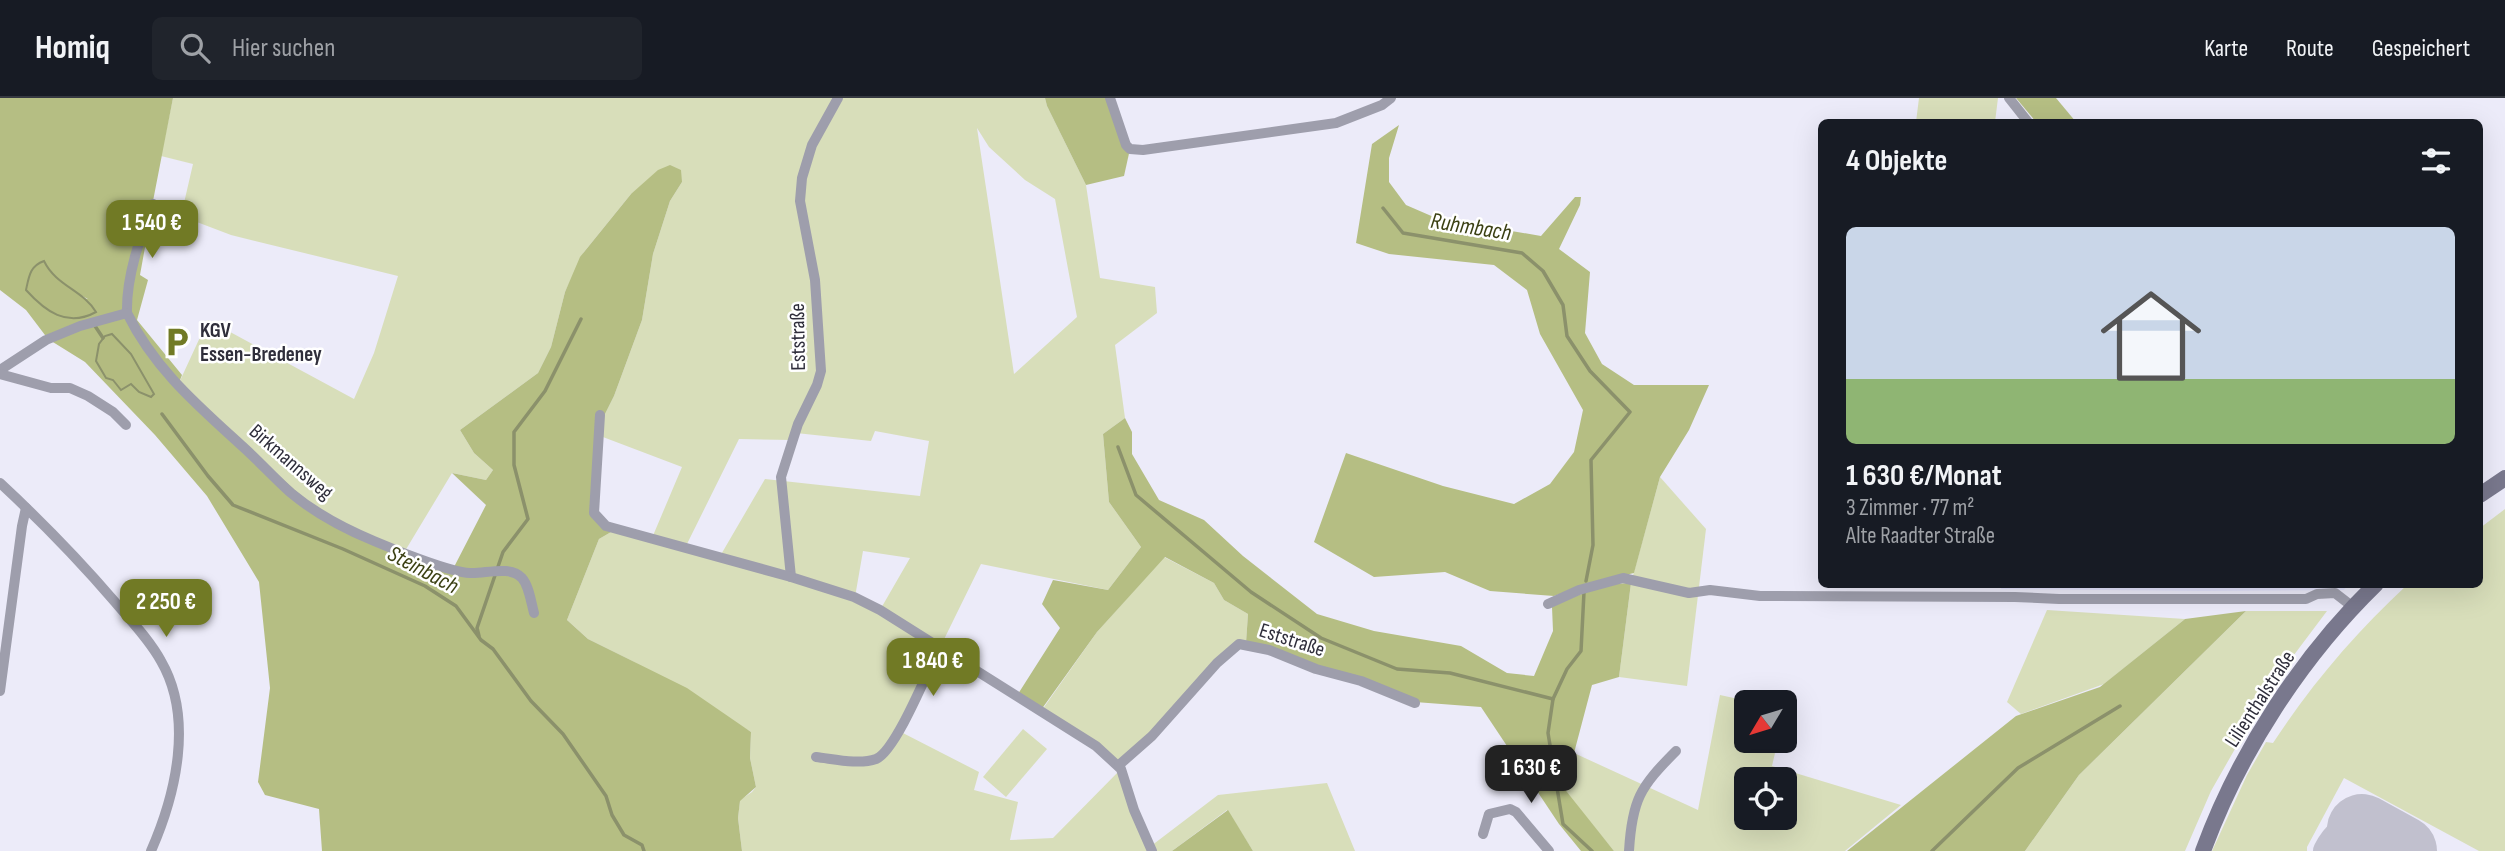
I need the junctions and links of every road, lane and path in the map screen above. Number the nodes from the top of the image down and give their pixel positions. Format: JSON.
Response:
{"nodes":[{"id":1,"x":838,"y":98,"type":"edge"},
{"id":2,"x":1110,"y":98,"type":"edge"},
{"id":3,"x":1391,"y":98,"type":"edge"},
{"id":4,"x":2009,"y":98,"type":"edge"},
{"id":5,"x":2026,"y":119,"type":"edge"},
{"id":6,"x":153,"y":204,"type":"dead end"},
{"id":7,"x":127,"y":313,"type":"junction"},
{"id":8,"x":0,"y":372,"type":"edge"},
{"id":9,"x":600,"y":415,"type":"dead end"},
{"id":10,"x":126,"y":425,"type":"dead end"},
{"id":11,"x":2505,"y":478,"type":"edge"},
{"id":12,"x":0,"y":483,"type":"edge"},
{"id":13,"x":2483,"y":493,"type":"edge"},
{"id":14,"x":26,"y":508,"type":"junction"},
{"id":15,"x":791,"y":577,"type":"junction"},
{"id":16,"x":2372,"y":588,"type":"edge"},
{"id":17,"x":1548,"y":604,"type":"dead end"},
{"id":18,"x":2353,"y":607,"type":"junction"},
{"id":19,"x":534,"y":613,"type":"dead end"},
{"id":20,"x":940,"y":646,"type":"junction"},
{"id":21,"x":0,"y":691,"type":"edge"},
{"id":22,"x":1415,"y":703,"type":"dead end"},
{"id":23,"x":1676,"y":751,"type":"dead end"},
{"id":24,"x":816,"y":757,"type":"dead end"},
{"id":25,"x":1119,"y":765,"type":"junction"},
{"id":26,"x":1483,"y":834,"type":"dead end"},
{"id":27,"x":150,"y":851,"type":"edge"},
{"id":28,"x":1152,"y":851,"type":"edge"},
{"id":29,"x":1549,"y":851,"type":"edge"},
{"id":30,"x":1629,"y":851,"type":"edge"},
{"id":31,"x":2203,"y":851,"type":"edge"}],
"edges":[{"from":1,"to":15,"type":"street","name":"Eststraße"},
{"from":2,"to":3,"type":"street"},
{"from":4,"to":5,"type":"street"},
{"from":6,"to":7,"type":"street"},
{"from":7,"to":8,"type":"street"},
{"from":7,"to":19,"type":"street","name":"Birkmannsweg"},
{"from":8,"to":10,"type":"street"},
{"from":9,"to":15,"type":"street"},
{"from":11,"to":13,"type":"main road"},
{"from":12,"to":14,"type":"street"},
{"from":14,"to":21,"type":"street"},
{"from":14,"to":27,"type":"street"},
{"from":15,"to":20,"type":"street"},
{"from":16,"to":18,"type":"main road","name":"Lilienthalstraße"},
{"from":17,"to":18,"type":"street"},
{"from":18,"to":31,"type":"main road","name":"Lilienthalstraße"},
{"from":20,"to":24,"type":"street"},
{"from":20,"to":25,"type":"street"},
{"from":22,"to":25,"type":"street","name":"Eststraße"},
{"from":23,"to":30,"type":"street"},
{"from":25,"to":28,"type":"street"},
{"from":26,"to":29,"type":"street"}]}
